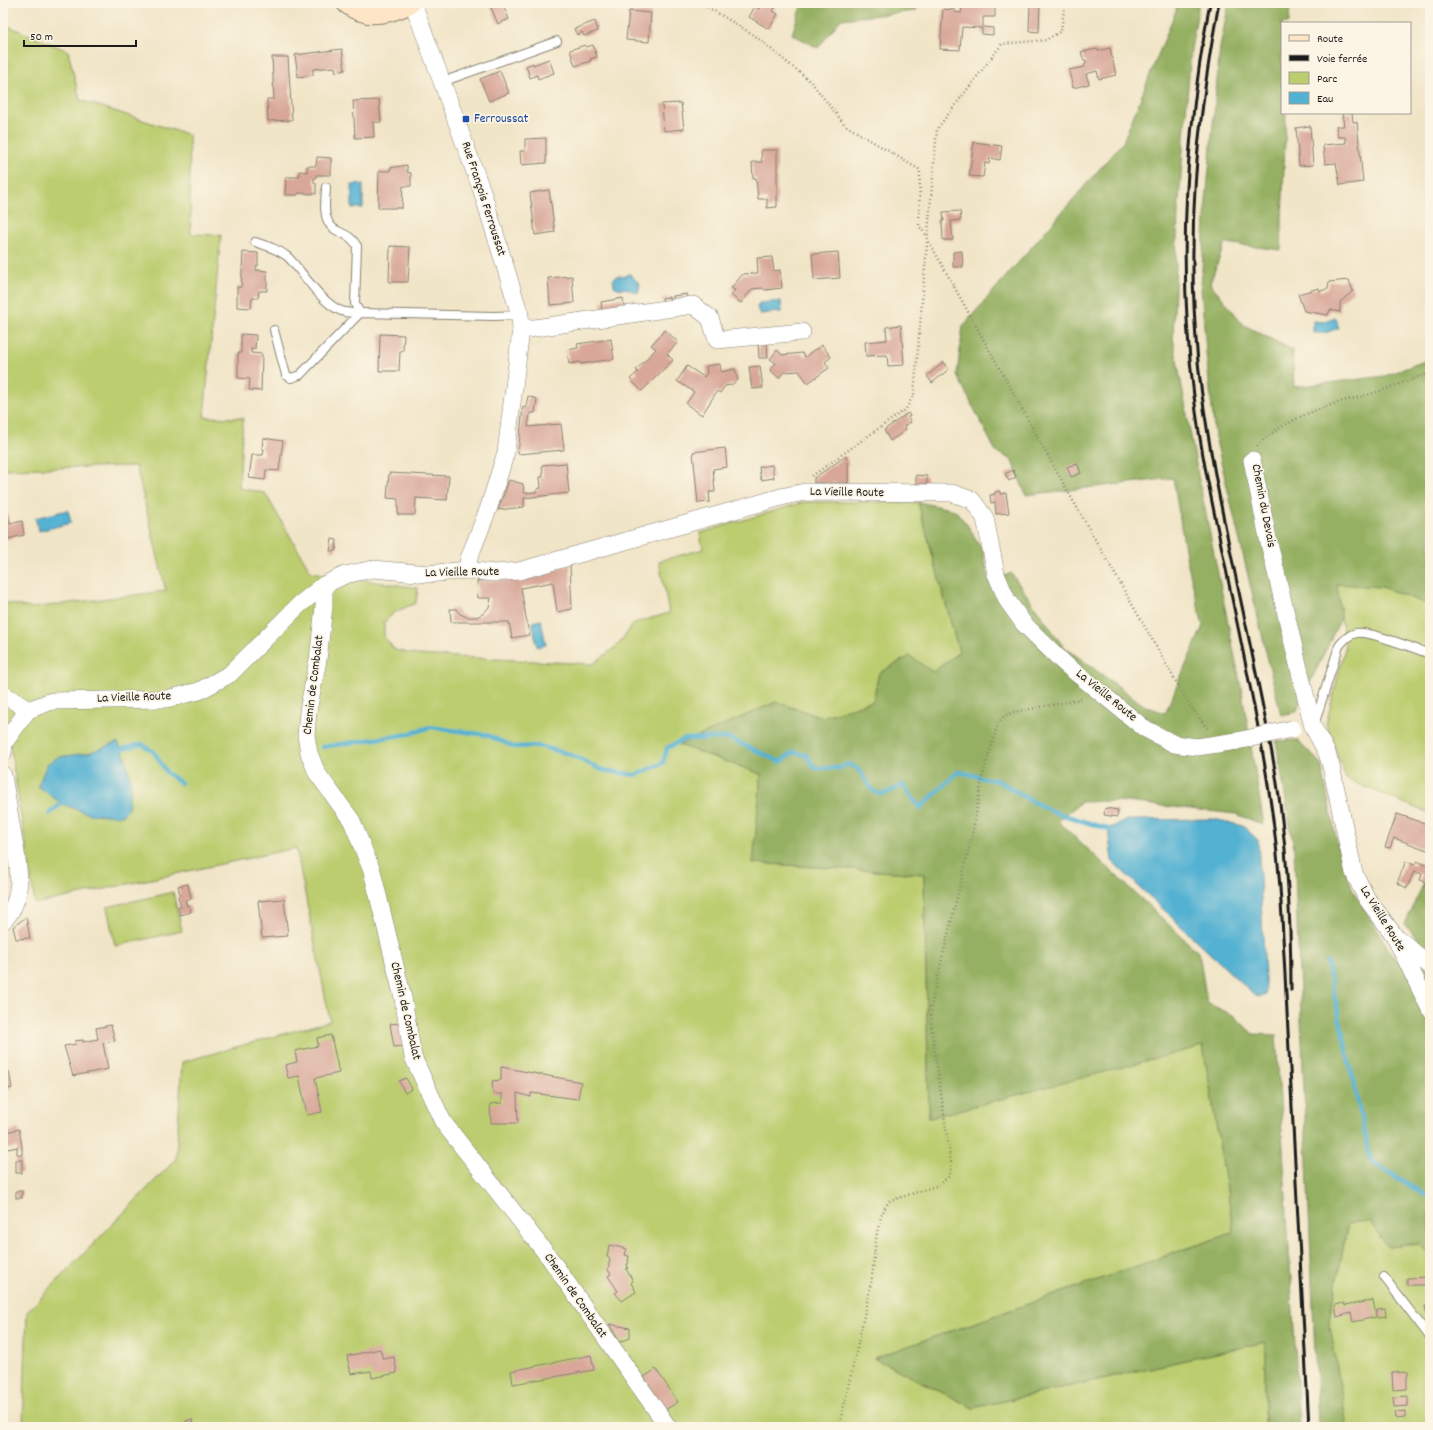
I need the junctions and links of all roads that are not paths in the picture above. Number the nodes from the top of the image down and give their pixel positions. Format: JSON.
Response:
{"nodes":[{"id":1,"x":348,"y":3,"type":"edge"},
{"id":2,"x":408,"y":3,"type":"edge"},
{"id":3,"x":413,"y":3,"type":"edge"},
{"id":4,"x":557,"y":41,"type":"dead end"},
{"id":5,"x":442,"y":82,"type":"junction"},
{"id":6,"x":326,"y":187,"type":"dead end"},
{"id":7,"x":255,"y":242,"type":"dead end"},
{"id":8,"x":360,"y":313,"type":"junction"},
{"id":9,"x":521,"y":322,"type":"junction"},
{"id":10,"x":274,"y":330,"type":"dead end"},
{"id":11,"x":802,"y":332,"type":"dead end"},
{"id":12,"x":1252,"y":460,"type":"road end"},
{"id":13,"x":467,"y":570,"type":"junction"},
{"id":14,"x":324,"y":586,"type":"junction"},
{"id":15,"x":1430,"y":654,"type":"edge"},
{"id":16,"x":3,"y":694,"type":"edge"},
{"id":17,"x":28,"y":710,"type":"junction"},
{"id":18,"x":1313,"y":726,"type":"junction"},
{"id":19,"x":3,"y":753,"type":"edge"},
{"id":20,"x":3,"y":775,"type":"edge"},
{"id":21,"x":3,"y":921,"type":"edge"},
{"id":22,"x":1394,"y":935,"type":"junction"},
{"id":23,"x":1430,"y":966,"type":"edge"},
{"id":24,"x":1430,"y":1009,"type":"edge"},
{"id":25,"x":1384,"y":1278,"type":"dead end"},
{"id":26,"x":1430,"y":1336,"type":"edge"},
{"id":27,"x":668,"y":1427,"type":"edge"}],
"edges":[{"from":1,"to":2,"type":"main road"},
{"from":3,"to":5,"type":"street","name":"Rue François Ferroussat"},
{"from":4,"to":5,"type":"lane"},
{"from":5,"to":9,"type":"street","name":"Rue François Ferroussat"},
{"from":6,"to":8,"type":"lane"},
{"from":7,"to":8,"type":"lane"},
{"from":8,"to":9,"type":"lane"},
{"from":8,"to":10,"type":"lane"},
{"from":9,"to":11,"type":"street"},
{"from":9,"to":13,"type":"street","name":"Rue François Ferroussat"},
{"from":12,"to":18,"type":"street","name":"Chemin du Devais"},
{"from":13,"to":14,"type":"street","name":"La Vieille Route"},
{"from":13,"to":18,"type":"street","name":"La Vieille Route","bridge":true},
{"from":14,"to":17,"type":"street","name":"La Vieille Route"},
{"from":14,"to":27,"type":"street","name":"Chemin de Combalat"},
{"from":15,"to":18,"type":"lane"},
{"from":16,"to":17,"type":"street"},
{"from":17,"to":19,"type":"street"},
{"from":18,"to":22,"type":"street","name":"La Vieille Route"},
{"from":20,"to":21,"type":"street"},
{"from":22,"to":23,"type":"street"},
{"from":22,"to":24,"type":"street","name":"La Vieille Route"},
{"from":25,"to":26,"type":"lane"}]}
